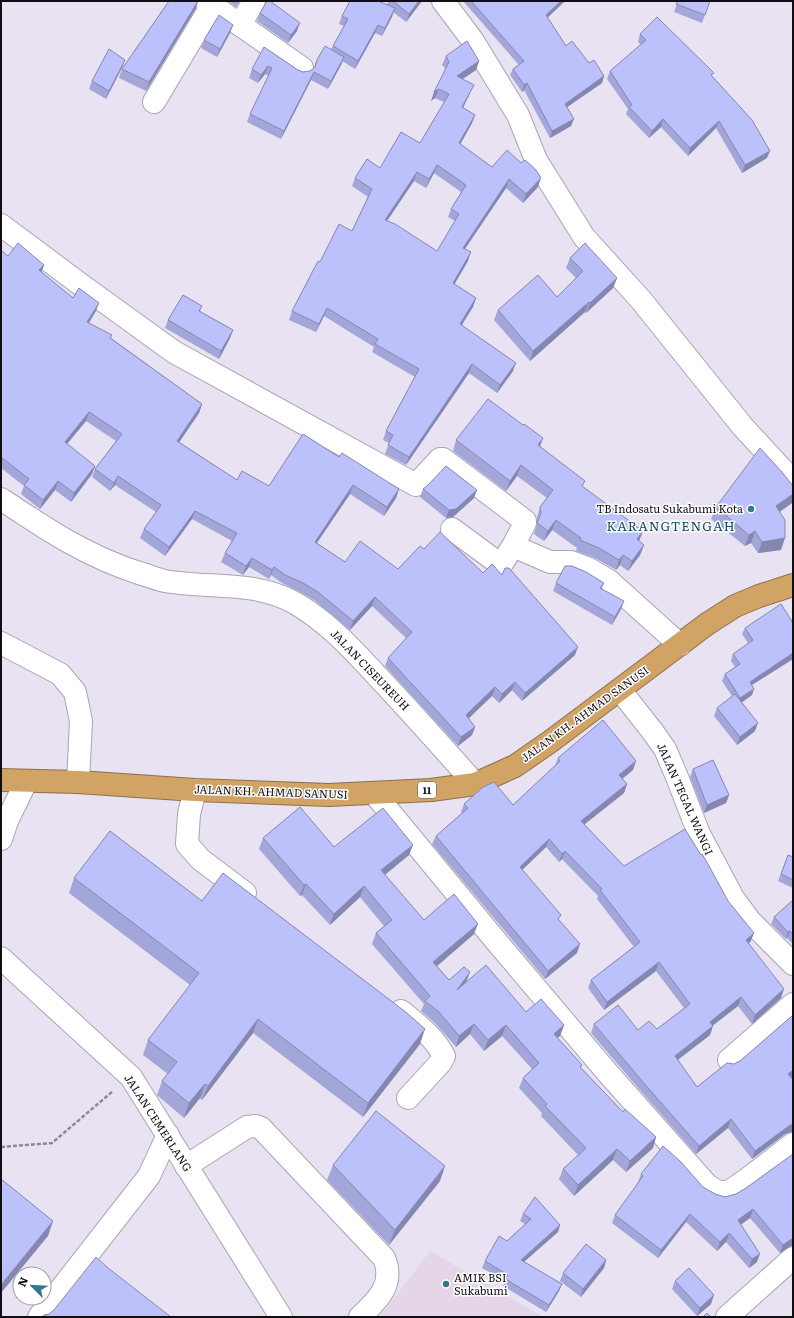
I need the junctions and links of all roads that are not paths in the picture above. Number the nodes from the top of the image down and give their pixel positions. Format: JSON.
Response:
{"nodes":[{"id":1,"x":254,"y":1,"type":"edge"},
{"id":2,"x":443,"y":1,"type":"edge"},
{"id":3,"x":209,"y":3,"type":"edge"},
{"id":4,"x":240,"y":25,"type":"junction"},
{"id":5,"x":302,"y":68,"type":"dead end"},
{"id":6,"x":154,"y":102,"type":"dead end"},
{"id":7,"x":1,"y":225,"type":"edge"},
{"id":8,"x":793,"y":481,"type":"edge"},
{"id":9,"x":1,"y":499,"type":"edge"},
{"id":10,"x":452,"y":529,"type":"dead end"},
{"id":11,"x":513,"y":546,"type":"junction"},
{"id":12,"x":793,"y":586,"type":"edge"},
{"id":13,"x":1,"y":642,"type":"edge"},
{"id":14,"x":680,"y":645,"type":"junction"},
{"id":15,"x":620,"y":690,"type":"junction"},
{"id":16,"x":1,"y":780,"type":"edge"},
{"id":17,"x":26,"y":782,"type":"junction"},
{"id":18,"x":78,"y":782,"type":"junction"},
{"id":19,"x":475,"y":784,"type":"junction"},
{"id":20,"x":195,"y":790,"type":"junction"},
{"id":21,"x":374,"y":793,"type":"junction"},
{"id":22,"x":1,"y":839,"type":"edge"},
{"id":23,"x":263,"y":907,"type":"edge"},
{"id":24,"x":1,"y":958,"type":"edge"},
{"id":25,"x":793,"y":964,"type":"edge"},
{"id":26,"x":384,"y":998,"type":"edge"},
{"id":27,"x":793,"y":1004,"type":"edge"},
{"id":28,"x":729,"y":1060,"type":"dead end"},
{"id":29,"x":408,"y":1098,"type":"dead end"},
{"id":30,"x":168,"y":1135,"type":"junction"},
{"id":31,"x":793,"y":1144,"type":"edge"},
{"id":32,"x":186,"y":1166,"type":"junction"},
{"id":33,"x":793,"y":1258,"type":"edge"},
{"id":34,"x":39,"y":1317,"type":"edge"},
{"id":35,"x":281,"y":1317,"type":"edge"},
{"id":36,"x":360,"y":1317,"type":"edge"},
{"id":37,"x":727,"y":1317,"type":"edge"}],
"edges":[{"from":1,"to":4,"type":"street"},
{"from":2,"to":8,"type":"street"},
{"from":3,"to":4,"type":"street"},
{"from":3,"to":6,"type":"street"},
{"from":4,"to":5,"type":"street"},
{"from":7,"to":11,"type":"street"},
{"from":9,"to":19,"type":"street","name":"JALAN CISEUREUH"},
{"from":10,"to":11,"type":"street"},
{"from":11,"to":14,"type":"street"},
{"from":12,"to":14,"type":"highway","name":"JALAN KH. AHMAD SANUSI","number":"11"},
{"from":13,"to":18,"type":"street"},
{"from":14,"to":15,"type":"highway","name":"JALAN KH. AHMAD SANUSI","number":"11"},
{"from":15,"to":19,"type":"highway","name":"JALAN KH. AHMAD SANUSI","number":"11"},
{"from":15,"to":25,"type":"street","name":"JALAN TEGAL WANGI"},
{"from":16,"to":17,"type":"highway","name":"JALAN KH. AHMAD SANUSI","number":"11"},
{"from":17,"to":18,"type":"highway","name":"JALAN KH. AHMAD SANUSI","number":"11"},
{"from":17,"to":22,"type":"street"},
{"from":18,"to":20,"type":"highway","name":"JALAN KH. AHMAD SANUSI","number":"11"},
{"from":19,"to":21,"type":"highway","name":"JALAN KH. AHMAD SANUSI","number":"11"},
{"from":20,"to":21,"type":"highway","name":"JALAN KH. AHMAD SANUSI","number":"11"},
{"from":20,"to":23,"type":"street"},
{"from":21,"to":31,"type":"street"},
{"from":24,"to":30,"type":"street","name":"JALAN CEMERLANG"},
{"from":26,"to":29,"type":"street"},
{"from":27,"to":28,"type":"street"},
{"from":30,"to":32,"type":"street","name":"JALAN CEMERLANG"},
{"from":30,"to":34,"type":"street"},
{"from":32,"to":35,"type":"street","name":"JALAN CEMERLANG"},
{"from":32,"to":36,"type":"street"},
{"from":33,"to":37,"type":"street"}]}
